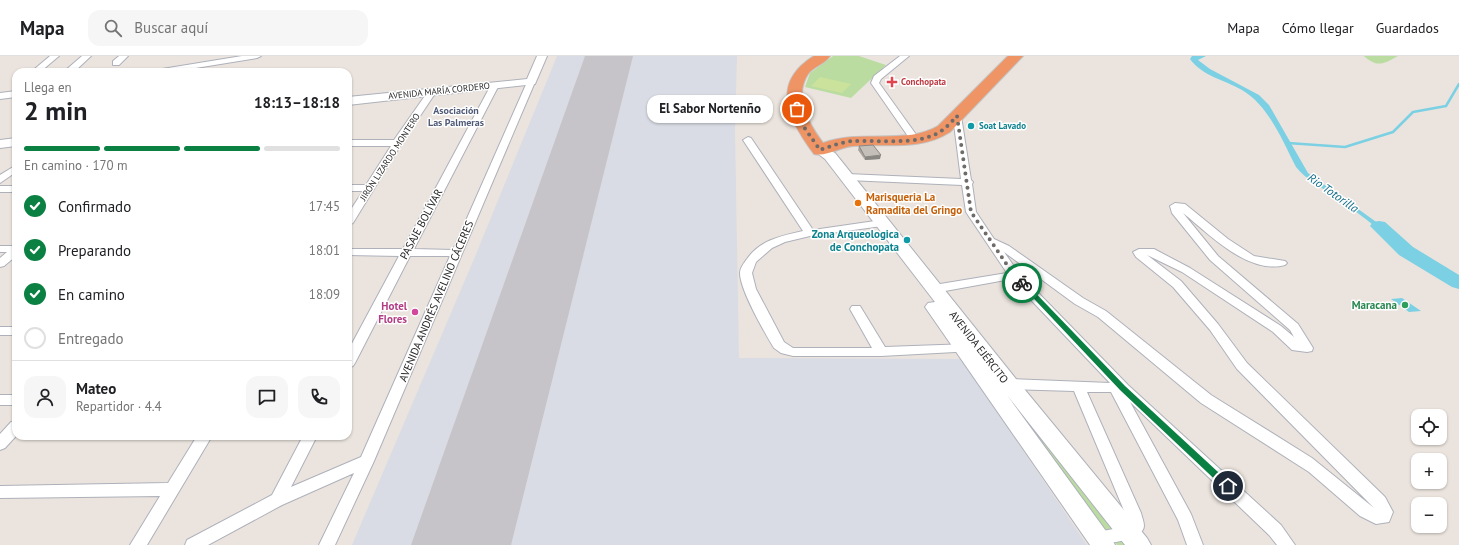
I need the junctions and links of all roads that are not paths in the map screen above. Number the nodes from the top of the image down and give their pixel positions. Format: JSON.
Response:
{"nodes":[{"id":1,"x":55,"y":56,"type":"edge"},
{"id":2,"x":87,"y":56,"type":"edge"},
{"id":3,"x":124,"y":56,"type":"edge"},
{"id":4,"x":258,"y":56,"type":"edge"},
{"id":5,"x":542,"y":56,"type":"edge"},
{"id":6,"x":823,"y":56,"type":"edge"},
{"id":7,"x":905,"y":56,"type":"edge"},
{"id":8,"x":1016,"y":56,"type":"edge"},
{"id":9,"x":116,"y":63,"type":"dead end"},
{"id":10,"x":40,"y":68,"type":"edge"},
{"id":11,"x":73,"y":68,"type":"edge"},
{"id":12,"x":182,"y":68,"type":"edge"},
{"id":13,"x":531,"y":82,"type":"junction"},
{"id":14,"x":495,"y":85,"type":"junction"},
{"id":15,"x":432,"y":92,"type":"junction"},
{"id":16,"x":12,"y":94,"type":"edge"},
{"id":17,"x":0,"y":96,"type":"edge"},
{"id":18,"x":352,"y":101,"type":"edge"},
{"id":19,"x":957,"y":116,"type":"junction"},
{"id":20,"x":809,"y":135,"type":"junction"},
{"id":21,"x":748,"y":140,"type":"dead end"},
{"id":22,"x":915,"y":140,"type":"junction"},
{"id":23,"x":12,"y":142,"type":"edge"},
{"id":24,"x":852,"y":142,"type":"junction"},
{"id":25,"x":352,"y":143,"type":"edge"},
{"id":26,"x":398,"y":143,"type":"junction"},
{"id":27,"x":0,"y":144,"type":"edge"},
{"id":28,"x":820,"y":150,"type":"junction"},
{"id":29,"x":12,"y":171,"type":"edge"},
{"id":30,"x":12,"y":172,"type":"edge"},
{"id":31,"x":0,"y":173,"type":"edge"},
{"id":32,"x":847,"y":177,"type":"junction"},
{"id":33,"x":0,"y":180,"type":"edge"},
{"id":34,"x":968,"y":182,"type":"junction"},
{"id":35,"x":352,"y":188,"type":"edge"},
{"id":36,"x":370,"y":188,"type":"junction"},
{"id":37,"x":0,"y":189,"type":"edge"},
{"id":38,"x":12,"y":189,"type":"edge"},
{"id":39,"x":352,"y":217,"type":"edge"},
{"id":40,"x":878,"y":224,"type":"junction"},
{"id":41,"x":810,"y":233,"type":"junction"},
{"id":42,"x":990,"y":241,"type":"junction"},
{"id":43,"x":0,"y":248,"type":"edge"},
{"id":44,"x":12,"y":250,"type":"edge"},
{"id":45,"x":352,"y":252,"type":"edge"},
{"id":46,"x":405,"y":253,"type":"junction"},
{"id":47,"x":458,"y":253,"type":"junction"},
{"id":48,"x":12,"y":254,"type":"edge"},
{"id":49,"x":1281,"y":263,"type":"dead end"},
{"id":50,"x":0,"y":264,"type":"edge"},
{"id":51,"x":1014,"y":275,"type":"junction"},
{"id":52,"x":934,"y":289,"type":"junction"},
{"id":53,"x":856,"y":309,"type":"dead end"},
{"id":54,"x":0,"y":331,"type":"edge"},
{"id":55,"x":12,"y":331,"type":"edge"},
{"id":56,"x":972,"y":348,"type":"junction"},
{"id":57,"x":881,"y":352,"type":"junction"},
{"id":58,"x":352,"y":355,"type":"edge"},
{"id":59,"x":1009,"y":384,"type":"junction"},
{"id":60,"x":1079,"y":388,"type":"junction"},
{"id":61,"x":1119,"y":388,"type":"junction"},
{"id":62,"x":0,"y":400,"type":"edge"},
{"id":63,"x":12,"y":400,"type":"edge"},
{"id":64,"x":12,"y":430,"type":"edge"},
{"id":65,"x":202,"y":440,"type":"edge"},
{"id":66,"x":308,"y":440,"type":"edge"},
{"id":67,"x":0,"y":444,"type":"edge"},
{"id":68,"x":367,"y":461,"type":"junction"},
{"id":69,"x":172,"y":488,"type":"junction"},
{"id":70,"x":0,"y":492,"type":"edge"},
{"id":71,"x":277,"y":500,"type":"junction"},
{"id":72,"x":1134,"y":539,"type":"edge"},
{"id":73,"x":1100,"y":541,"type":"edge"},
{"id":74,"x":138,"y":545,"type":"edge"},
{"id":75,"x":193,"y":545,"type":"edge"},
{"id":76,"x":327,"y":545,"type":"edge"},
{"id":77,"x":1195,"y":545,"type":"edge"},
{"id":78,"x":1287,"y":545,"type":"edge"}],
"edges":[{"from":1,"to":10,"type":"street"},
{"from":2,"to":11,"type":"street"},
{"from":3,"to":9,"type":"street"},
{"from":4,"to":12,"type":"street"},
{"from":5,"to":13,"type":"street","name":"AVENIDA ANDRÉS AVELINO CÁCERES"},
{"from":6,"to":20,"type":"highway","name":"AVENIDA EJÉRCITO"},
{"from":7,"to":22,"type":"street"},
{"from":8,"to":19,"type":"highway"},
{"from":13,"to":14,"type":"street","name":"AVENIDA MARÍA CORDERO"},
{"from":13,"to":47,"type":"street","name":"AVENIDA ANDRÉS AVELINO CÁCERES"},
{"from":14,"to":15,"type":"street","name":"AVENIDA MARÍA CORDERO"},
{"from":14,"to":46,"type":"street","name":"PASAJE BOLÍVAR"},
{"from":15,"to":18,"type":"street","name":"AVENIDA MARÍA CORDERO"},
{"from":15,"to":26,"type":"street","name":"JIRÓN LIZARDO MONTERO"},
{"from":16,"to":17,"type":"street"},
{"from":19,"to":22,"type":"highway"},
{"from":19,"to":34,"type":"street"},
{"from":20,"to":24,"type":"highway"},
{"from":20,"to":28,"type":"highway","name":"AVENIDA EJÉRCITO"},
{"from":21,"to":41,"type":"street"},
{"from":22,"to":24,"type":"highway"},
{"from":23,"to":27,"type":"street"},
{"from":24,"to":28,"type":"highway"},
{"from":25,"to":26,"type":"street"},
{"from":26,"to":36,"type":"street","name":"JIRÓN LIZARDO MONTERO"},
{"from":28,"to":32,"type":"street","name":"AVENIDA EJÉRCITO"},
{"from":28,"to":40,"type":"street","name":"AVENIDA EJÉRCITO"},
{"from":29,"to":31,"type":"street"},
{"from":30,"to":33,"type":"street"},
{"from":32,"to":34,"type":"street"},
{"from":32,"to":40,"type":"street","name":"AVENIDA EJÉRCITO"},
{"from":34,"to":42,"type":"street"},
{"from":35,"to":36,"type":"street"},
{"from":36,"to":39,"type":"street","name":"JIRÓN LIZARDO MONTERO"},
{"from":37,"to":38,"type":"street"},
{"from":40,"to":41,"type":"street"},
{"from":40,"to":52,"type":"street","name":"AVENIDA EJÉRCITO"},
{"from":40,"to":56,"type":"street","name":"AVENIDA EJÉRCITO"},
{"from":41,"to":57,"type":"street"},
{"from":42,"to":49,"type":"street"},
{"from":42,"to":51,"type":"street"},
{"from":43,"to":44,"type":"street"},
{"from":45,"to":46,"type":"street"},
{"from":46,"to":47,"type":"street"},
{"from":46,"to":58,"type":"street","name":"PASAJE BOLÍVAR"},
{"from":47,"to":68,"type":"street","name":"AVENIDA ANDRÉS AVELINO CÁCERES"},
{"from":48,"to":50,"type":"street"},
{"from":51,"to":52,"type":"street"},
{"from":51,"to":61,"type":"street"},
{"from":52,"to":56,"type":"street","name":"AVENIDA EJÉRCITO"},
{"from":53,"to":57,"type":"street"},
{"from":54,"to":55,"type":"street"},
{"from":56,"to":57,"type":"street"},
{"from":56,"to":59,"type":"street","name":"AVENIDA EJÉRCITO"},
{"from":56,"to":73,"type":"street","name":"AVENIDA EJÉRCITO"},
{"from":59,"to":60,"type":"street"},
{"from":59,"to":72,"type":"street","name":"AVENIDA EJÉRCITO"},
{"from":60,"to":61,"type":"street"},
{"from":60,"to":72,"type":"street"},
{"from":61,"to":77,"type":"street"},
{"from":61,"to":78,"type":"street"},
{"from":62,"to":63,"type":"street"},
{"from":64,"to":67,"type":"street"},
{"from":65,"to":69,"type":"street"},
{"from":66,"to":71,"type":"street"},
{"from":68,"to":71,"type":"street"},
{"from":68,"to":76,"type":"street","name":"AVENIDA ANDRÉS AVELINO CÁCERES"},
{"from":69,"to":70,"type":"street"},
{"from":69,"to":74,"type":"street"},
{"from":71,"to":75,"type":"street"},
{"from":72,"to":73,"type":"street"}]}
